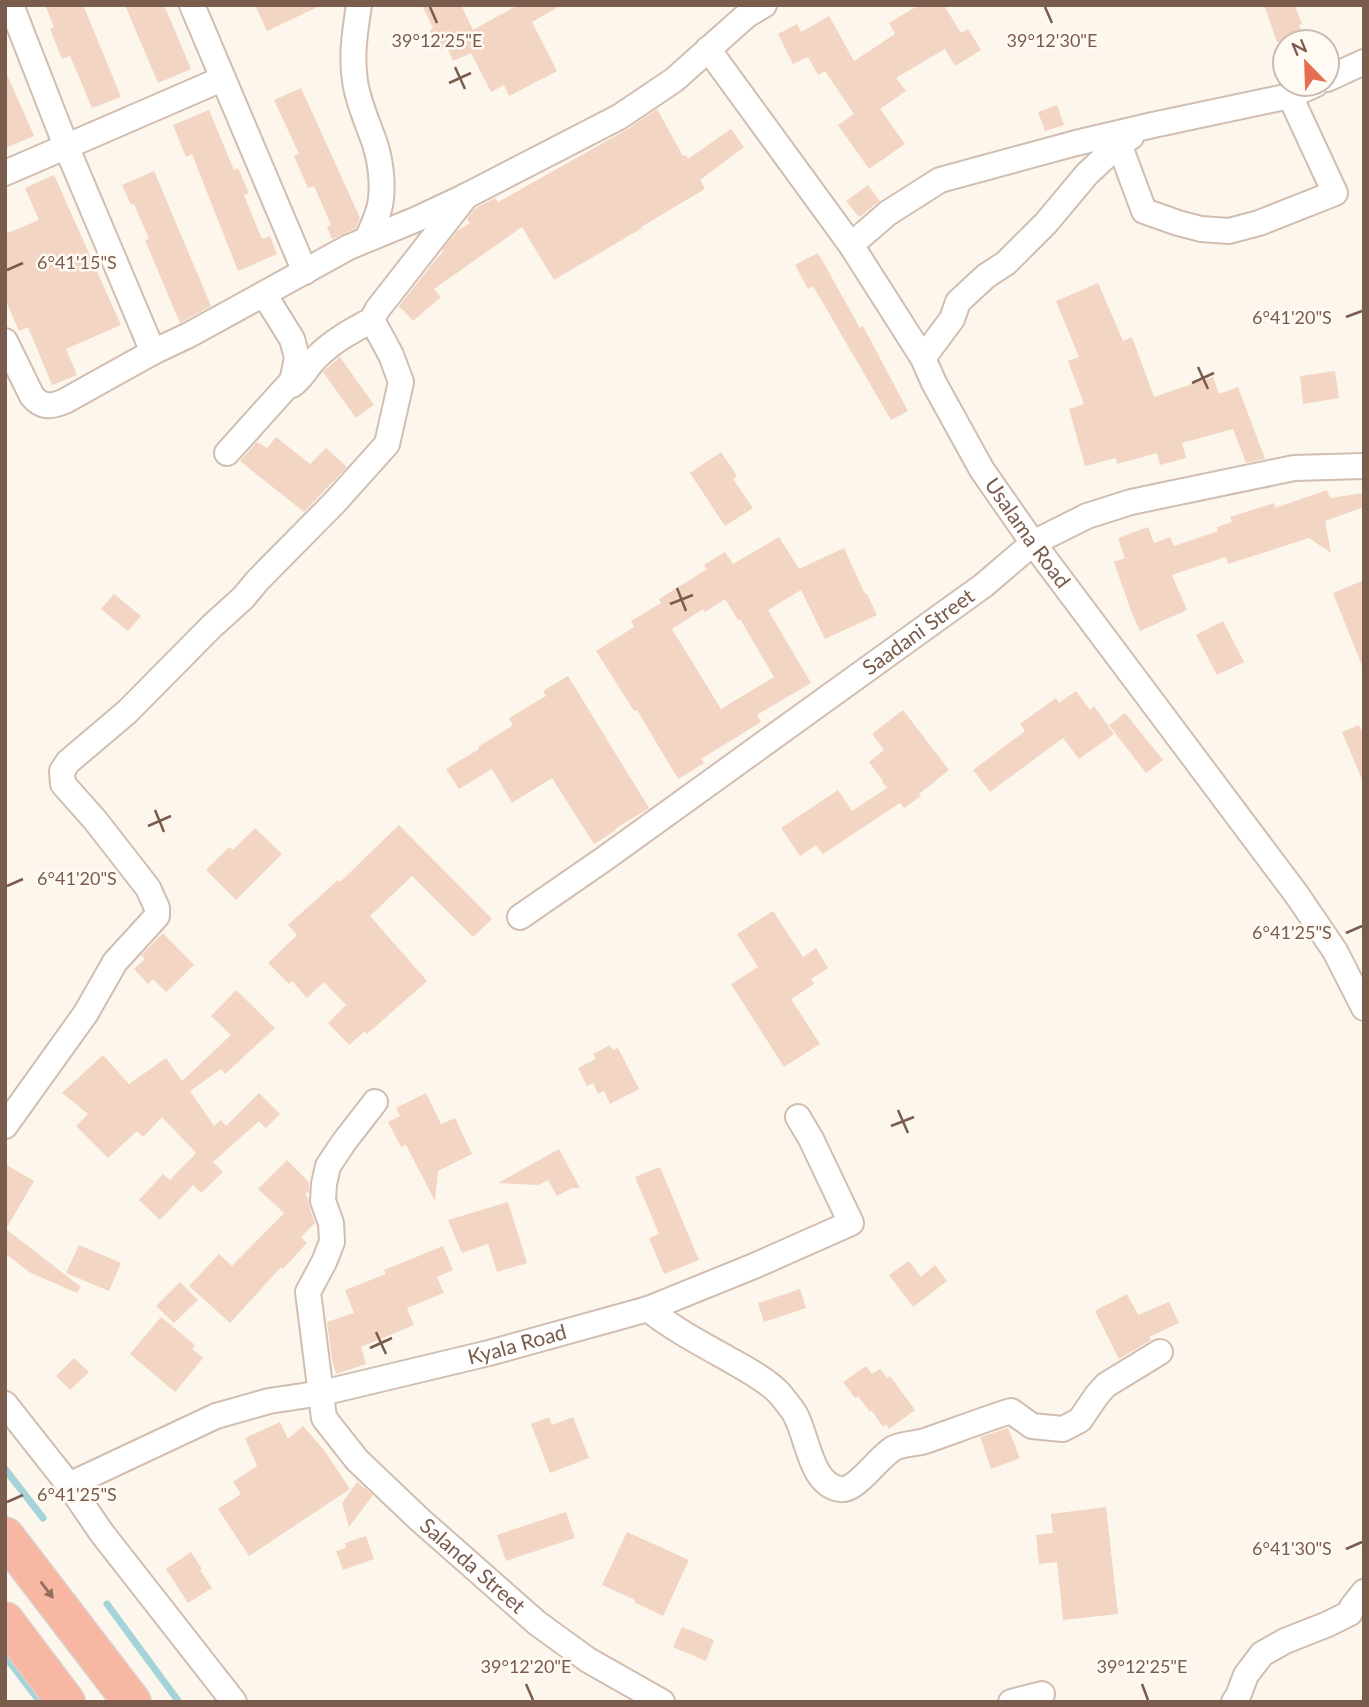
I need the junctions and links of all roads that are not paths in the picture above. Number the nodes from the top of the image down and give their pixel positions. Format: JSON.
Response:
{"nodes":[{"id":1,"x":11,"y":5,"type":"edge"},
{"id":2,"x":192,"y":5,"type":"edge"},
{"id":3,"x":359,"y":5,"type":"edge"},
{"id":4,"x":746,"y":9,"type":"edge"},
{"id":5,"x":708,"y":49,"type":"junction"},
{"id":6,"x":1364,"y":62,"type":"edge"},
{"id":7,"x":1341,"y":73,"type":"edge"},
{"id":8,"x":222,"y":79,"type":"junction"},
{"id":9,"x":1281,"y":98,"type":"edge"},
{"id":10,"x":1291,"y":98,"type":"edge"},
{"id":11,"x":1153,"y":125,"type":"junction"},
{"id":12,"x":1119,"y":144,"type":"junction"},
{"id":13,"x":66,"y":146,"type":"junction"},
{"id":14,"x":5,"y":173,"type":"edge"},
{"id":15,"x":466,"y":196,"type":"junction"},
{"id":16,"x":367,"y":239,"type":"junction"},
{"id":17,"x":852,"y":245,"type":"junction"},
{"id":18,"x":305,"y":272,"type":"junction"},
{"id":19,"x":264,"y":294,"type":"junction"},
{"id":20,"x":372,"y":320,"type":"junction"},
{"id":21,"x":5,"y":341,"type":"edge"},
{"id":22,"x":153,"y":352,"type":"junction"},
{"id":23,"x":923,"y":358,"type":"junction"},
{"id":24,"x":281,"y":393,"type":"junction"},
{"id":25,"x":227,"y":453,"type":"dead end"},
{"id":26,"x":1364,"y":466,"type":"edge"},
{"id":27,"x":1033,"y":543,"type":"junction"},
{"id":28,"x":520,"y":917,"type":"dead end"},
{"id":29,"x":1364,"y":1008,"type":"edge"},
{"id":30,"x":375,"y":1102,"type":"dead end"},
{"id":31,"x":799,"y":1117,"type":"dead end"},
{"id":32,"x":5,"y":1126,"type":"edge"},
{"id":33,"x":648,"y":1309,"type":"junction"},
{"id":34,"x":1160,"y":1352,"type":"dead end"},
{"id":35,"x":322,"y":1393,"type":"junction"},
{"id":36,"x":5,"y":1404,"type":"edge"},
{"id":37,"x":69,"y":1485,"type":"junction"},
{"id":38,"x":5,"y":1535,"type":"edge"},
{"id":39,"x":1364,"y":1591,"type":"edge"},
{"id":40,"x":5,"y":1621,"type":"edge"},
{"id":41,"x":1042,"y":1694,"type":"dead end"},
{"id":42,"x":66,"y":1702,"type":"edge"},
{"id":43,"x":132,"y":1702,"type":"edge"},
{"id":44,"x":234,"y":1702,"type":"edge"},
{"id":45,"x":662,"y":1702,"type":"edge"},
{"id":46,"x":1011,"y":1702,"type":"edge"},
{"id":47,"x":1234,"y":1702,"type":"edge"}],
"edges":[{"from":1,"to":13,"type":"street"},
{"from":2,"to":8,"type":"street"},
{"from":3,"to":16,"type":"street"},
{"from":4,"to":5,"type":"street"},
{"from":5,"to":15,"type":"street"},
{"from":5,"to":17,"type":"street","name":"Usalama Road"},
{"from":6,"to":7,"type":"street"},
{"from":8,"to":13,"type":"street"},
{"from":8,"to":18,"type":"street"},
{"from":9,"to":11,"type":"street"},
{"from":10,"to":12,"type":"street"},
{"from":11,"to":12,"type":"street"},
{"from":11,"to":17,"type":"street"},
{"from":12,"to":23,"type":"street"},
{"from":13,"to":14,"type":"street"},
{"from":13,"to":22,"type":"street"},
{"from":15,"to":16,"type":"street"},
{"from":15,"to":20,"type":"street"},
{"from":16,"to":18,"type":"street"},
{"from":17,"to":23,"type":"street","name":"Usalama Road"},
{"from":18,"to":19,"type":"street"},
{"from":19,"to":22,"type":"street"},
{"from":19,"to":24,"type":"street"},
{"from":20,"to":24,"type":"street"},
{"from":20,"to":32,"type":"street"},
{"from":21,"to":22,"type":"street"},
{"from":23,"to":27,"type":"street","name":"Usalama Road"},
{"from":24,"to":25,"type":"street"},
{"from":26,"to":27,"type":"street","name":"Saadani Street"},
{"from":27,"to":28,"type":"street","name":"Saadani Street"},
{"from":27,"to":29,"type":"street","name":"Usalama Road"},
{"from":30,"to":35,"type":"street","name":"Salanda Street"},
{"from":31,"to":33,"type":"street","name":"Kyala Road"},
{"from":33,"to":34,"type":"street"},
{"from":33,"to":35,"type":"street","name":"Kyala Road"},
{"from":35,"to":37,"type":"street","name":"Kyala Road"},
{"from":35,"to":45,"type":"street","name":"Salanda Street"},
{"from":36,"to":37,"type":"street"},
{"from":37,"to":44,"type":"street"},
{"from":38,"to":43,"type":"highway","one_way":true},
{"from":39,"to":47,"type":"street"},
{"from":40,"to":42,"type":"highway"},
{"from":41,"to":46,"type":"street"}]}
